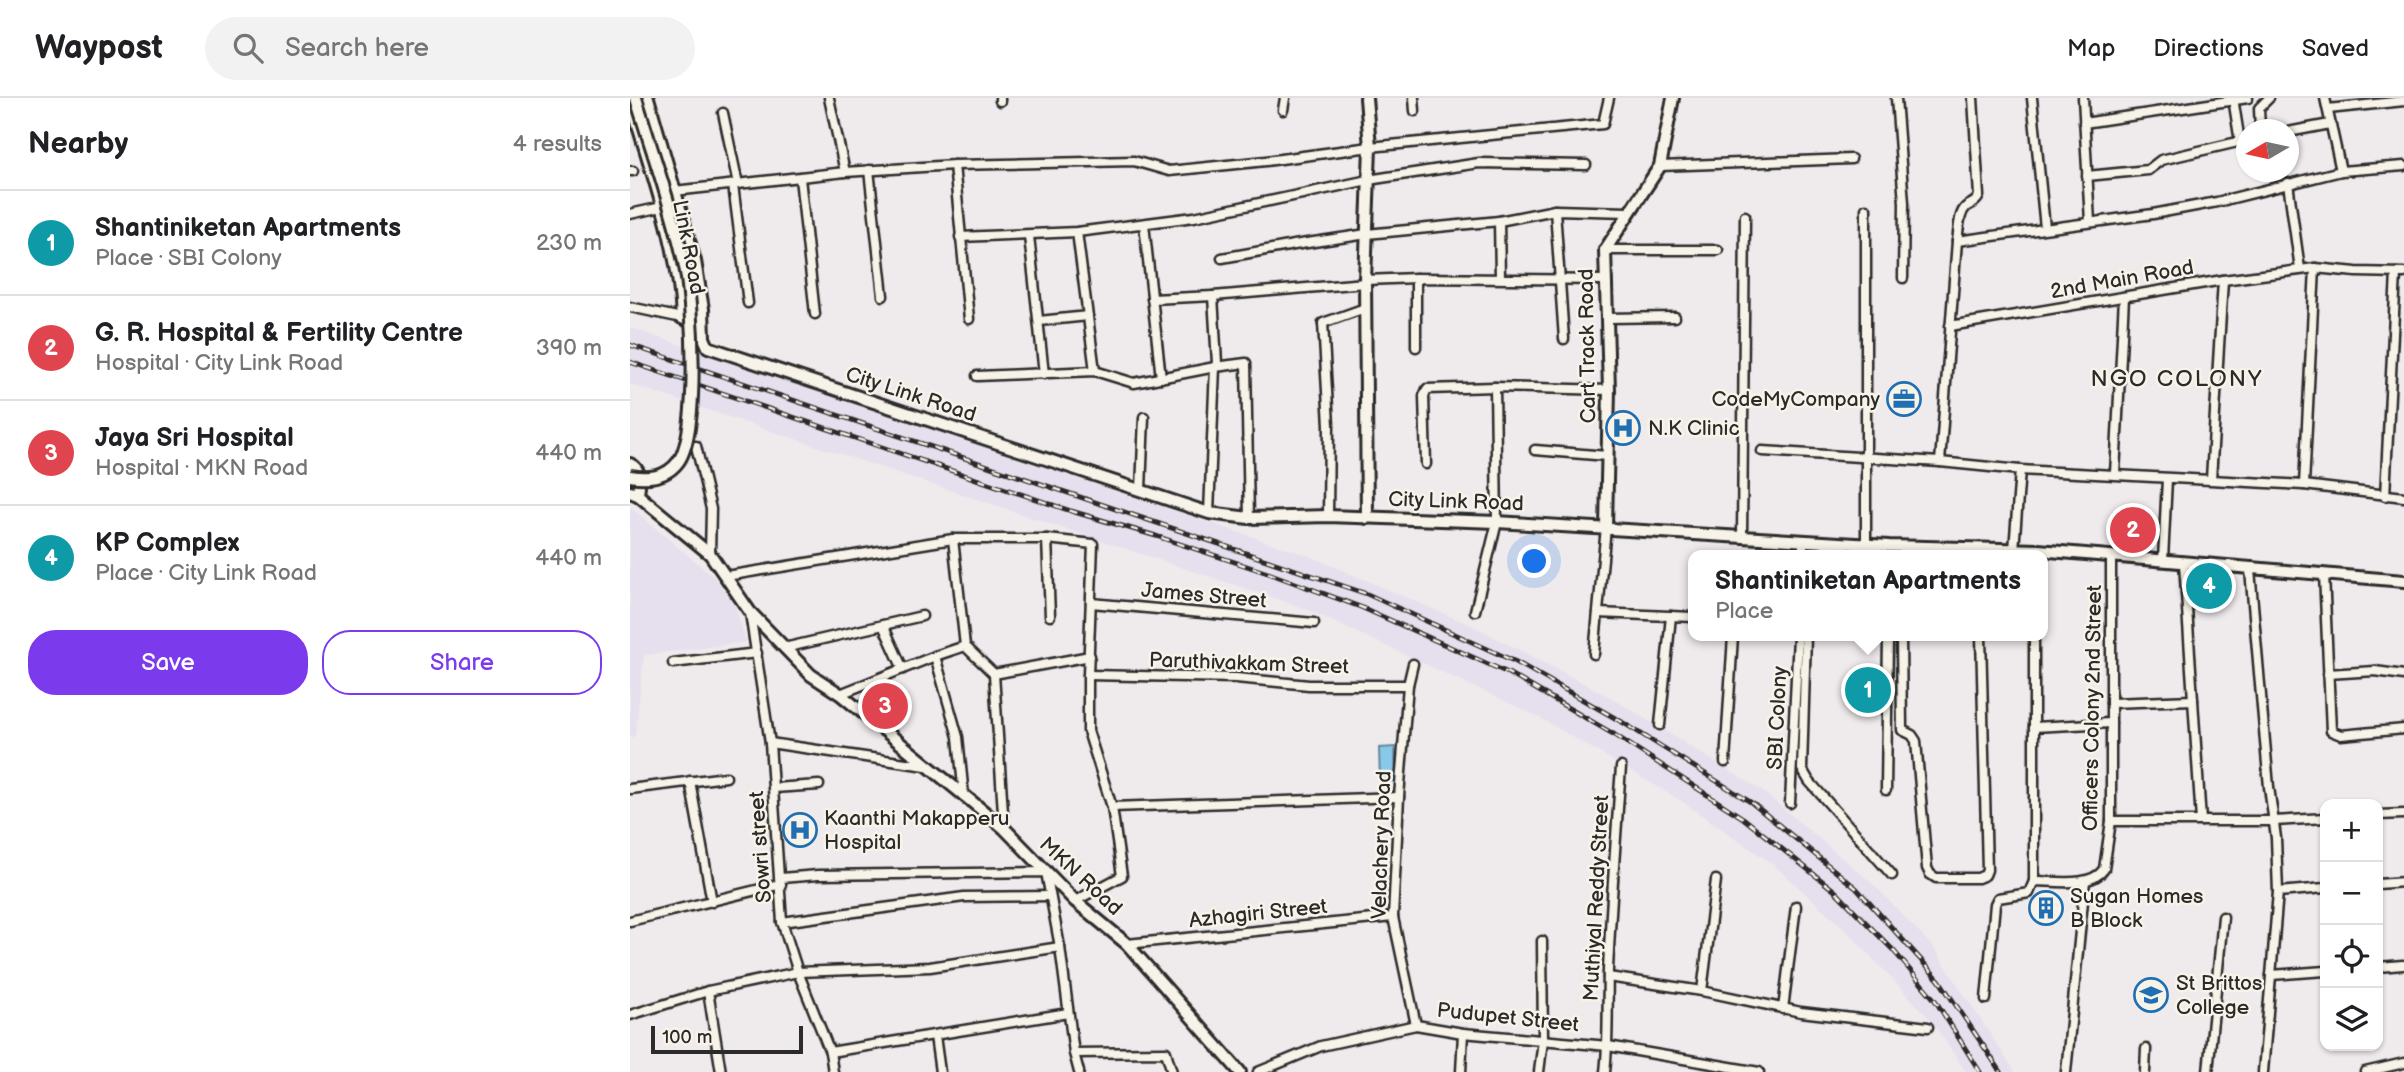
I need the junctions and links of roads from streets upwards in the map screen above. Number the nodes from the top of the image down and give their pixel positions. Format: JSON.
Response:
{"nodes":[{"id":1,"x":630,"y":98,"type":"edge"},
{"id":2,"x":636,"y":98,"type":"edge"},
{"id":3,"x":648,"y":98,"type":"edge"},
{"id":4,"x":829,"y":98,"type":"edge"},
{"id":5,"x":1285,"y":98,"type":"edge"},
{"id":6,"x":1366,"y":98,"type":"edge"},
{"id":7,"x":1414,"y":98,"type":"edge"},
{"id":8,"x":1609,"y":98,"type":"edge"},
{"id":9,"x":1673,"y":98,"type":"edge"},
{"id":10,"x":1896,"y":98,"type":"edge"},
{"id":11,"x":1973,"y":98,"type":"edge"},
{"id":12,"x":2032,"y":98,"type":"edge"},
{"id":13,"x":2083,"y":98,"type":"edge"},
{"id":14,"x":2248,"y":98,"type":"edge"},
{"id":15,"x":2269,"y":98,"type":"edge"},
{"id":16,"x":2325,"y":98,"type":"edge"},
{"id":17,"x":2233,"y":100,"type":"edge"},
{"id":18,"x":2404,"y":101,"type":"edge"},
{"id":19,"x":2328,"y":109,"type":"junction"},
{"id":20,"x":632,"y":110,"type":"edge"},
{"id":21,"x":1283,"y":110,"type":"dead end"},
{"id":22,"x":1415,"y":111,"type":"dead end"},
{"id":23,"x":723,"y":113,"type":"dead end"},
{"id":24,"x":2238,"y":119,"type":"edge"},
{"id":25,"x":2260,"y":119,"type":"edge"},
{"id":26,"x":2084,"y":122,"type":"junction"},
{"id":27,"x":2330,"y":124,"type":"junction"},
{"id":28,"x":2299,"y":130,"type":"edge"},
{"id":29,"x":2236,"y":143,"type":"edge"},
{"id":30,"x":1370,"y":147,"type":"junction"},
{"id":31,"x":1851,"y":159,"type":"dead end"},
{"id":32,"x":954,"y":164,"type":"junction"},
{"id":33,"x":1586,"y":164,"type":"dead end"},
{"id":34,"x":1660,"y":166,"type":"junction"},
{"id":35,"x":2404,"y":166,"type":"edge"},
{"id":36,"x":869,"y":170,"type":"junction"},
{"id":37,"x":2341,"y":171,"type":"junction"},
{"id":38,"x":845,"y":172,"type":"junction"},
{"id":39,"x":2087,"y":176,"type":"junction"},
{"id":40,"x":800,"y":178,"type":"junction"},
{"id":41,"x":1368,"y":180,"type":"junction"},
{"id":42,"x":2288,"y":183,"type":"junction"},
{"id":43,"x":736,"y":185,"type":"junction"},
{"id":44,"x":674,"y":191,"type":"junction"},
{"id":45,"x":662,"y":207,"type":"junction"},
{"id":46,"x":1866,"y":209,"type":"dead end"},
{"id":47,"x":1555,"y":210,"type":"junction"},
{"id":48,"x":1628,"y":212,"type":"junction"},
{"id":49,"x":630,"y":214,"type":"edge"},
{"id":50,"x":1745,"y":216,"type":"dead end"},
{"id":51,"x":1499,"y":221,"type":"junction"},
{"id":52,"x":2090,"y":222,"type":"junction"},
{"id":53,"x":1144,"y":223,"type":"junction"},
{"id":54,"x":2045,"y":228,"type":"junction"},
{"id":55,"x":1077,"y":232,"type":"junction"},
{"id":56,"x":1367,"y":234,"type":"junction"},
{"id":57,"x":1028,"y":236,"type":"junction"},
{"id":58,"x":960,"y":237,"type":"junction"},
{"id":59,"x":1957,"y":241,"type":"junction"},
{"id":60,"x":1605,"y":250,"type":"junction"},
{"id":61,"x":1718,"y":250,"type":"dead end"},
{"id":62,"x":1222,"y":258,"type":"dead end"},
{"id":63,"x":2315,"y":268,"type":"junction"},
{"id":64,"x":2300,"y":269,"type":"junction"},
{"id":65,"x":2400,"y":273,"type":"edge"},
{"id":66,"x":1416,"y":278,"type":"junction"},
{"id":67,"x":1500,"y":278,"type":"junction"},
{"id":68,"x":1903,"y":278,"type":"dead end"},
{"id":69,"x":1606,"y":280,"type":"junction"},
{"id":70,"x":2223,"y":280,"type":"junction"},
{"id":71,"x":1560,"y":281,"type":"junction"},
{"id":72,"x":1365,"y":282,"type":"junction"},
{"id":73,"x":883,"y":296,"type":"dead end"},
{"id":74,"x":1213,"y":296,"type":"junction"},
{"id":75,"x":2124,"y":297,"type":"junction"},
{"id":76,"x":1152,"y":299,"type":"junction"},
{"id":77,"x":748,"y":303,"type":"dead end"},
{"id":78,"x":630,"y":307,"type":"edge"},
{"id":79,"x":1366,"y":308,"type":"junction"},
{"id":80,"x":815,"y":314,"type":"dead end"},
{"id":81,"x":1088,"y":316,"type":"junction"},
{"id":82,"x":1675,"y":317,"type":"dead end"},
{"id":83,"x":682,"y":318,"type":"junction"},
{"id":84,"x":1607,"y":318,"type":"junction"},
{"id":85,"x":969,"y":319,"type":"dead end"},
{"id":86,"x":1040,"y":321,"type":"junction"},
{"id":87,"x":703,"y":326,"type":"junction"},
{"id":88,"x":1950,"y":326,"type":"junction"},
{"id":89,"x":1564,"y":340,"type":"dead end"},
{"id":90,"x":1416,"y":347,"type":"dead end"},
{"id":91,"x":1215,"y":367,"type":"junction"},
{"id":92,"x":1095,"y":371,"type":"junction"},
{"id":93,"x":1044,"y":374,"type":"junction"},
{"id":94,"x":976,"y":376,"type":"dead end"},
{"id":95,"x":1161,"y":378,"type":"junction"},
{"id":96,"x":1495,"y":387,"type":"junction"},
{"id":97,"x":1609,"y":390,"type":"junction"},
{"id":98,"x":1144,"y":417,"type":"dead end"},
{"id":99,"x":696,"y":446,"type":"dead end"},
{"id":100,"x":1535,"y":450,"type":"dead end"},
{"id":101,"x":1762,"y":451,"type":"dead end"},
{"id":102,"x":1607,"y":456,"type":"junction"},
{"id":103,"x":1865,"y":458,"type":"junction"},
{"id":104,"x":1940,"y":462,"type":"junction"},
{"id":105,"x":630,"y":464,"type":"edge"},
{"id":106,"x":1426,"y":464,"type":"dead end"},
{"id":107,"x":2020,"y":470,"type":"junction"},
{"id":108,"x":2115,"y":474,"type":"junction"},
{"id":109,"x":630,"y":476,"type":"edge"},
{"id":110,"x":2167,"y":479,"type":"junction"},
{"id":111,"x":2211,"y":479,"type":"junction"},
{"id":112,"x":2304,"y":485,"type":"junction"},
{"id":113,"x":1141,"y":489,"type":"junction"},
{"id":114,"x":634,"y":494,"type":"edge"},
{"id":115,"x":2385,"y":496,"type":"junction"},
{"id":116,"x":2404,"y":497,"type":"edge"},
{"id":117,"x":1209,"y":513,"type":"junction"},
{"id":118,"x":1328,"y":516,"type":"junction"},
{"id":119,"x":1249,"y":518,"type":"junction"},
{"id":120,"x":1367,"y":518,"type":"junction"},
{"id":121,"x":1497,"y":522,"type":"junction"},
{"id":122,"x":1606,"y":527,"type":"junction"},
{"id":123,"x":1742,"y":537,"type":"junction"},
{"id":124,"x":954,"y":538,"type":"junction"},
{"id":125,"x":1047,"y":539,"type":"junction"},
{"id":126,"x":1804,"y":541,"type":"junction"},
{"id":127,"x":1866,"y":544,"type":"junction"},
{"id":128,"x":1803,"y":550,"type":"edge"},
{"id":129,"x":1886,"y":550,"type":"edge"},
{"id":130,"x":2014,"y":550,"type":"edge"},
{"id":131,"x":709,"y":554,"type":"junction"},
{"id":132,"x":2048,"y":554,"type":"edge"},
{"id":133,"x":2111,"y":556,"type":"junction"},
{"id":134,"x":2164,"y":560,"type":"junction"},
{"id":135,"x":2184,"y":563,"type":"junction"},
{"id":136,"x":2250,"y":570,"type":"junction"},
{"id":137,"x":2324,"y":575,"type":"junction"},
{"id":138,"x":726,"y":576,"type":"junction"},
{"id":139,"x":2404,"y":581,"type":"edge"},
{"id":140,"x":1091,"y":603,"type":"junction"},
{"id":141,"x":1475,"y":611,"type":"dead end"},
{"id":142,"x":750,"y":612,"type":"junction"},
{"id":143,"x":1598,"y":613,"type":"junction"},
{"id":144,"x":922,"y":616,"type":"dead end"},
{"id":145,"x":1051,"y":616,"type":"dead end"},
{"id":146,"x":1671,"y":616,"type":"junction"},
{"id":147,"x":1688,"y":617,"type":"edge"},
{"id":148,"x":1314,"y":622,"type":"dead end"},
{"id":149,"x":883,"y":625,"type":"junction"},
{"id":150,"x":1733,"y":641,"type":"edge"},
{"id":151,"x":1798,"y":641,"type":"edge"},
{"id":152,"x":1805,"y":641,"type":"edge"},
{"id":153,"x":1888,"y":641,"type":"edge"},
{"id":154,"x":1901,"y":641,"type":"edge"},
{"id":155,"x":1981,"y":641,"type":"edge"},
{"id":156,"x":2034,"y":641,"type":"edge"},
{"id":157,"x":965,"y":646,"type":"junction"},
{"id":158,"x":784,"y":648,"type":"junction"},
{"id":159,"x":757,"y":653,"type":"junction"},
{"id":160,"x":1594,"y":654,"type":"dead end"},
{"id":161,"x":934,"y":656,"type":"junction"},
{"id":162,"x":1090,"y":656,"type":"junction"},
{"id":163,"x":673,"y":663,"type":"dead end"},
{"id":164,"x":1413,"y":664,"type":"dead end"},
{"id":165,"x":903,"y":669,"type":"junction"},
{"id":166,"x":994,"y":674,"type":"junction"},
{"id":167,"x":2328,"y":674,"type":"junction"},
{"id":168,"x":1088,"y":675,"type":"junction"},
{"id":169,"x":2404,"y":675,"type":"edge"},
{"id":170,"x":1408,"y":685,"type":"junction"},
{"id":171,"x":840,"y":694,"type":"junction"},
{"id":172,"x":2193,"y":700,"type":"junction"},
{"id":173,"x":2111,"y":703,"type":"junction"},
{"id":174,"x":2111,"y":723,"type":"junction"},
{"id":175,"x":1660,"y":725,"type":"dead end"},
{"id":176,"x":2034,"y":727,"type":"junction"},
{"id":177,"x":2404,"y":729,"type":"edge"},
{"id":178,"x":771,"y":743,"type":"junction"},
{"id":179,"x":1725,"y":762,"type":"dead end"},
{"id":180,"x":926,"y":766,"type":"junction"},
{"id":181,"x":1621,"y":767,"type":"dead end"},
{"id":182,"x":726,"y":777,"type":"dead end"},
{"id":183,"x":690,"y":781,"type":"junction"},
{"id":184,"x":819,"y":785,"type":"dead end"},
{"id":185,"x":774,"y":788,"type":"junction"},
{"id":186,"x":630,"y":789,"type":"edge"},
{"id":187,"x":1886,"y":790,"type":"dead end"},
{"id":188,"x":964,"y":797,"type":"junction"},
{"id":189,"x":1399,"y":797,"type":"junction"},
{"id":190,"x":1790,"y":803,"type":"dead end"},
{"id":191,"x":1112,"y":807,"type":"junction"},
{"id":192,"x":2404,"y":814,"type":"edge"},
{"id":193,"x":2383,"y":815,"type":"edge"},
{"id":194,"x":2320,"y":818,"type":"edge"},
{"id":195,"x":2111,"y":821,"type":"junction"},
{"id":196,"x":2201,"y":821,"type":"junction"},
{"id":197,"x":2274,"y":821,"type":"junction"},
{"id":198,"x":1004,"y":828,"type":"junction"},
{"id":199,"x":1046,"y":872,"type":"junction"},
{"id":200,"x":1892,"y":875,"type":"dead end"},
{"id":201,"x":1716,"y":880,"type":"dead end"},
{"id":202,"x":781,"y":881,"type":"junction"},
{"id":203,"x":2034,"y":881,"type":"junction"},
{"id":204,"x":2085,"y":881,"type":"junction"},
{"id":205,"x":2404,"y":882,"type":"edge"},
{"id":206,"x":2383,"y":884,"type":"edge"},
{"id":207,"x":2320,"y":888,"type":"edge"},
{"id":208,"x":2278,"y":892,"type":"junction"},
{"id":209,"x":1050,"y":896,"type":"junction"},
{"id":210,"x":1075,"y":901,"type":"junction"},
{"id":211,"x":712,"y":902,"type":"junction"},
{"id":212,"x":1796,"y":906,"type":"dead end"},
{"id":213,"x":1393,"y":917,"type":"junction"},
{"id":214,"x":2223,"y":917,"type":"dead end"},
{"id":215,"x":630,"y":921,"type":"edge"},
{"id":216,"x":782,"y":922,"type":"junction"},
{"id":217,"x":1542,"y":942,"type":"dead end"},
{"id":218,"x":1127,"y":944,"type":"junction"},
{"id":219,"x":1060,"y":947,"type":"junction"},
{"id":220,"x":2403,"y":965,"type":"edge"},
{"id":221,"x":2383,"y":967,"type":"edge"},
{"id":222,"x":2320,"y":971,"type":"edge"},
{"id":223,"x":798,"y":972,"type":"junction"},
{"id":224,"x":2271,"y":975,"type":"junction"},
{"id":225,"x":1608,"y":977,"type":"junction"},
{"id":226,"x":708,"y":991,"type":"junction"},
{"id":227,"x":1702,"y":991,"type":"junction"},
{"id":228,"x":1986,"y":999,"type":"dead end"},
{"id":229,"x":1783,"y":1009,"type":"junction"},
{"id":230,"x":1068,"y":1013,"type":"junction"},
{"id":231,"x":630,"y":1015,"type":"edge"},
{"id":232,"x":1416,"y":1024,"type":"junction"},
{"id":233,"x":1928,"y":1027,"type":"dead end"},
{"id":234,"x":1463,"y":1032,"type":"junction"},
{"id":235,"x":935,"y":1036,"type":"junction"},
{"id":236,"x":1543,"y":1040,"type":"junction"},
{"id":237,"x":1608,"y":1046,"type":"junction"},
{"id":238,"x":2146,"y":1049,"type":"dead end"},
{"id":239,"x":830,"y":1052,"type":"junction"},
{"id":240,"x":1074,"y":1053,"type":"junction"},
{"id":241,"x":2404,"y":1063,"type":"edge"},
{"id":242,"x":721,"y":1072,"type":"edge"},
{"id":243,"x":833,"y":1072,"type":"edge"},
{"id":244,"x":940,"y":1072,"type":"edge"},
{"id":245,"x":1080,"y":1072,"type":"edge"},
{"id":246,"x":1172,"y":1072,"type":"edge"},
{"id":247,"x":1240,"y":1072,"type":"edge"},
{"id":248,"x":1258,"y":1072,"type":"edge"},
{"id":249,"x":1461,"y":1072,"type":"edge"},
{"id":250,"x":1539,"y":1072,"type":"edge"},
{"id":251,"x":1605,"y":1072,"type":"edge"},
{"id":252,"x":1759,"y":1072,"type":"edge"},
{"id":253,"x":2066,"y":1072,"type":"edge"},
{"id":254,"x":2145,"y":1072,"type":"edge"},
{"id":255,"x":2208,"y":1072,"type":"edge"},
{"id":256,"x":2263,"y":1072,"type":"edge"},
{"id":257,"x":2365,"y":1072,"type":"edge"},
{"id":258,"x":2371,"y":1072,"type":"edge"}],
"edges":[{"from":1,"to":20,"type":"street","name":"Link Road"},
{"from":2,"to":109,"type":"street","bridge":true},
{"from":3,"to":44,"type":"street","name":"Link Road"},
{"from":4,"to":38,"type":"street"},
{"from":5,"to":21,"type":"street"},
{"from":6,"to":30,"type":"street"},
{"from":7,"to":22,"type":"street"},
{"from":8,"to":30,"type":"street"},
{"from":9,"to":34,"type":"street","name":"Cart Track Road"},
{"from":10,"to":68,"type":"street"},
{"from":11,"to":59,"type":"street"},
{"from":12,"to":54,"type":"street"},
{"from":13,"to":26,"type":"street"},
{"from":14,"to":17,"type":"street"},
{"from":15,"to":25,"type":"street"},
{"from":16,"to":19,"type":"street"},
{"from":17,"to":24,"type":"street"},
{"from":17,"to":26,"type":"street"},
{"from":18,"to":19,"type":"street"},
{"from":19,"to":27,"type":"street"},
{"from":20,"to":45,"type":"street","name":"Link Road"},
{"from":23,"to":43,"type":"street"},
{"from":26,"to":39,"type":"street"},
{"from":27,"to":28,"type":"street"},
{"from":27,"to":37,"type":"street"},
{"from":29,"to":39,"type":"street"},
{"from":30,"to":32,"type":"street"},
{"from":30,"to":41,"type":"street"},
{"from":31,"to":34,"type":"street"},
{"from":32,"to":36,"type":"street"},
{"from":32,"to":58,"type":"street"},
{"from":33,"to":41,"type":"street"},
{"from":34,"to":48,"type":"street","name":"Cart Track Road"},
{"from":35,"to":37,"type":"street"},
{"from":36,"to":38,"type":"street"},
{"from":36,"to":73,"type":"street"},
{"from":37,"to":42,"type":"street"},
{"from":38,"to":40,"type":"street"},
{"from":39,"to":52,"type":"street"},
{"from":40,"to":43,"type":"street"},
{"from":40,"to":80,"type":"street"},
{"from":41,"to":53,"type":"street"},
{"from":41,"to":56,"type":"street"},
{"from":42,"to":52,"type":"street"},
{"from":42,"to":64,"type":"street"},
{"from":43,"to":44,"type":"street"},
{"from":43,"to":77,"type":"street"},
{"from":44,"to":87,"type":"street","name":"Link Road"},
{"from":45,"to":49,"type":"street"},
{"from":45,"to":83,"type":"street","name":"Link Road"},
{"from":46,"to":103,"type":"street"},
{"from":47,"to":48,"type":"street"},
{"from":47,"to":51,"type":"street"},
{"from":47,"to":71,"type":"street"},
{"from":48,"to":60,"type":"street","name":"Cart Track Road"},
{"from":50,"to":123,"type":"street"},
{"from":51,"to":56,"type":"street"},
{"from":51,"to":67,"type":"street"},
{"from":52,"to":54,"type":"street"},
{"from":53,"to":55,"type":"street"},
{"from":53,"to":76,"type":"street"},
{"from":54,"to":59,"type":"street"},
{"from":55,"to":57,"type":"street"},
{"from":55,"to":81,"type":"street"},
{"from":56,"to":62,"type":"street"},
{"from":56,"to":72,"type":"street"},
{"from":57,"to":58,"type":"street"},
{"from":57,"to":86,"type":"street"},
{"from":58,"to":85,"type":"street"},
{"from":59,"to":88,"type":"street"},
{"from":60,"to":61,"type":"street"},
{"from":60,"to":69,"type":"street","name":"Cart Track Road"},
{"from":63,"to":64,"type":"street","name":"2nd Main Road"},
{"from":63,"to":65,"type":"street","name":"2nd Main Road"},
{"from":63,"to":112,"type":"street"},
{"from":64,"to":70,"type":"street","name":"2nd Main Road"},
{"from":65,"to":115,"type":"street"},
{"from":66,"to":67,"type":"street"},
{"from":66,"to":72,"type":"street"},
{"from":66,"to":90,"type":"street"},
{"from":67,"to":71,"type":"street"},
{"from":69,"to":71,"type":"street"},
{"from":69,"to":84,"type":"street","name":"Cart Track Road"},
{"from":70,"to":75,"type":"street","name":"2nd Main Road"},
{"from":70,"to":111,"type":"street"},
{"from":71,"to":89,"type":"street"},
{"from":72,"to":74,"type":"street"},
{"from":72,"to":79,"type":"street"},
{"from":74,"to":76,"type":"street"},
{"from":74,"to":91,"type":"street"},
{"from":75,"to":88,"type":"street","name":"2nd Main Road"},
{"from":75,"to":108,"type":"street"},
{"from":76,"to":95,"type":"street"},
{"from":78,"to":83,"type":"street"},
{"from":79,"to":118,"type":"street"},
{"from":79,"to":120,"type":"street"},
{"from":81,"to":86,"type":"street"},
{"from":81,"to":92,"type":"street"},
{"from":82,"to":84,"type":"street"},
{"from":83,"to":87,"type":"street","name":"Link Road"},
{"from":84,"to":97,"type":"street","name":"Cart Track Road"},
{"from":86,"to":93,"type":"street"},
{"from":87,"to":113,"type":"street","name":"City Link Road"},
{"from":88,"to":104,"type":"street"},
{"from":91,"to":95,"type":"street"},
{"from":91,"to":117,"type":"street"},
{"from":91,"to":119,"type":"street"},
{"from":92,"to":93,"type":"street"},
{"from":92,"to":95,"type":"street"},
{"from":93,"to":94,"type":"street"},
{"from":96,"to":97,"type":"street"},
{"from":96,"to":106,"type":"street"},
{"from":96,"to":121,"type":"street"},
{"from":97,"to":102,"type":"street","name":"Cart Track Road"},
{"from":98,"to":113,"type":"street"},
{"from":99,"to":131,"type":"street"},
{"from":100,"to":102,"type":"street"},
{"from":101,"to":103,"type":"street"},
{"from":102,"to":122,"type":"street","name":"Cart Track Road"},
{"from":103,"to":104,"type":"street"},
{"from":103,"to":127,"type":"street"},
{"from":104,"to":107,"type":"street"},
{"from":105,"to":114,"type":"street","name":"MKN Road"},
{"from":107,"to":108,"type":"street"},
{"from":107,"to":130,"type":"street"},
{"from":108,"to":110,"type":"street"},
{"from":110,"to":111,"type":"street"},
{"from":110,"to":134,"type":"street"},
{"from":111,"to":112,"type":"street"},
{"from":112,"to":115,"type":"street"},
{"from":113,"to":117,"type":"street","name":"City Link Road"},
{"from":114,"to":131,"type":"street","name":"MKN Road"},
{"from":115,"to":116,"type":"street"},
{"from":117,"to":119,"type":"street","name":"City Link Road"},
{"from":118,"to":119,"type":"street","name":"City Link Road"},
{"from":118,"to":120,"type":"street","name":"City Link Road"},
{"from":120,"to":121,"type":"street","name":"City Link Road"},
{"from":121,"to":122,"type":"street","name":"City Link Road"},
{"from":121,"to":141,"type":"street"},
{"from":122,"to":123,"type":"street","name":"City Link Road"},
{"from":122,"to":143,"type":"street"},
{"from":123,"to":126,"type":"street","name":"City Link Road"},
{"from":124,"to":125,"type":"street"},
{"from":124,"to":138,"type":"street"},
{"from":124,"to":157,"type":"street"},
{"from":125,"to":140,"type":"street"},
{"from":125,"to":145,"type":"street"},
{"from":126,"to":127,"type":"street","name":"City Link Road"},
{"from":126,"to":128,"type":"street"},
{"from":127,"to":129,"type":"street","name":"City Link Road"},
{"from":131,"to":138,"type":"street","name":"MKN Road"},
{"from":132,"to":133,"type":"street","name":"City Link Road"},
{"from":133,"to":134,"type":"street","name":"City Link Road"},
{"from":133,"to":173,"type":"street","name":"Officers Colony 2nd Street"},
{"from":134,"to":135,"type":"street","name":"City Link Road"},
{"from":135,"to":136,"type":"street","name":"City Link Road"},
{"from":135,"to":172,"type":"street"},
{"from":136,"to":137,"type":"street","name":"City Link Road"},
{"from":136,"to":197,"type":"street"},
{"from":137,"to":139,"type":"street","name":"City Link Road"},
{"from":137,"to":167,"type":"street"},
{"from":138,"to":142,"type":"street","name":"MKN Road"},
{"from":140,"to":148,"type":"street","name":"James Street"},
{"from":140,"to":162,"type":"street"},
{"from":142,"to":158,"type":"street","name":"MKN Road"},
{"from":142,"to":159,"type":"street","name":"Sowri street"},
{"from":143,"to":146,"type":"street"},
{"from":143,"to":160,"type":"street"},
{"from":144,"to":149,"type":"street"},
{"from":146,"to":147,"type":"street"},
{"from":146,"to":175,"type":"street"},
{"from":149,"to":158,"type":"street"},
{"from":149,"to":165,"type":"street"},
{"from":150,"to":179,"type":"street"},
{"from":151,"to":190,"type":"street","name":"SBI Colony"},
{"from":152,"to":200,"type":"street"},
{"from":153,"to":187,"type":"street"},
{"from":154,"to":155,"type":"street"},
{"from":156,"to":176,"type":"street"},
{"from":157,"to":161,"type":"street"},
{"from":157,"to":166,"type":"street"},
{"from":158,"to":171,"type":"street","name":"MKN Road"},
{"from":159,"to":163,"type":"street"},
{"from":159,"to":178,"type":"street","name":"Sowri street"},
{"from":161,"to":165,"type":"street"},
{"from":161,"to":188,"type":"street"},
{"from":162,"to":166,"type":"street"},
{"from":162,"to":168,"type":"street"},
{"from":164,"to":170,"type":"street","name":"Velachery Road"},
{"from":165,"to":171,"type":"street"},
{"from":166,"to":198,"type":"street"},
{"from":167,"to":169,"type":"street"},
{"from":167,"to":177,"type":"street"},
{"from":168,"to":170,"type":"street","name":"Paruthivakkam Street"},
{"from":168,"to":191,"type":"street"},
{"from":170,"to":189,"type":"street","name":"Velachery Road"},
{"from":171,"to":180,"type":"street","name":"MKN Road"},
{"from":172,"to":173,"type":"street"},
{"from":172,"to":196,"type":"street"},
{"from":173,"to":174,"type":"street","name":"Officers Colony 2nd Street"},
{"from":174,"to":176,"type":"street"},
{"from":174,"to":195,"type":"street","name":"Officers Colony 2nd Street"},
{"from":176,"to":203,"type":"street"},
{"from":178,"to":180,"type":"street"},
{"from":178,"to":185,"type":"street","name":"Sowri street"},
{"from":180,"to":188,"type":"street","name":"MKN Road"},
{"from":181,"to":225,"type":"street","name":"Muthiyal Reddy Street"},
{"from":182,"to":183,"type":"street"},
{"from":183,"to":186,"type":"street"},
{"from":183,"to":211,"type":"street"},
{"from":184,"to":185,"type":"street"},
{"from":185,"to":202,"type":"street","name":"Sowri street"},
{"from":188,"to":198,"type":"street","name":"MKN Road"},
{"from":189,"to":191,"type":"street"},
{"from":189,"to":213,"type":"street","name":"Velachery Road"},
{"from":191,"to":210,"type":"street"},
{"from":192,"to":193,"type":"street"},
{"from":194,"to":197,"type":"street"},
{"from":195,"to":196,"type":"street"},
{"from":195,"to":204,"type":"street","name":"Officers Colony 2nd Street"},
{"from":196,"to":197,"type":"street"},
{"from":197,"to":208,"type":"street"},
{"from":198,"to":199,"type":"street","name":"MKN Road"},
{"from":199,"to":202,"type":"street"},
{"from":199,"to":209,"type":"street"},
{"from":199,"to":210,"type":"street","name":"MKN Road"},
{"from":201,"to":227,"type":"street"},
{"from":202,"to":211,"type":"street"},
{"from":202,"to":216,"type":"street","name":"Sowri street"},
{"from":203,"to":204,"type":"street"},
{"from":203,"to":228,"type":"street"},
{"from":204,"to":253,"type":"street"},
{"from":205,"to":206,"type":"street"},
{"from":207,"to":208,"type":"street"},
{"from":208,"to":224,"type":"street"},
{"from":209,"to":216,"type":"street"},
{"from":209,"to":219,"type":"street"},
{"from":210,"to":218,"type":"street","name":"MKN Road"},
{"from":211,"to":215,"type":"street"},
{"from":212,"to":229,"type":"street"},
{"from":213,"to":218,"type":"street","name":"Azhagiri Street"},
{"from":213,"to":232,"type":"street","name":"Velachery Road"},
{"from":214,"to":255,"type":"street"},
{"from":216,"to":223,"type":"street","name":"Sowri street"},
{"from":217,"to":236,"type":"street"},
{"from":218,"to":247,"type":"street","name":"MKN Road"},
{"from":219,"to":223,"type":"street"},
{"from":219,"to":230,"type":"street"},
{"from":220,"to":221,"type":"street"},
{"from":222,"to":224,"type":"street"},
{"from":223,"to":226,"type":"street"},
{"from":223,"to":239,"type":"street","name":"Sowri street"},
{"from":224,"to":256,"type":"street"},
{"from":225,"to":227,"type":"street"},
{"from":225,"to":237,"type":"street","name":"Muthiyal Reddy Street"},
{"from":226,"to":231,"type":"street"},
{"from":226,"to":242,"type":"street"},
{"from":227,"to":229,"type":"street"},
{"from":229,"to":233,"type":"street"},
{"from":230,"to":235,"type":"street"},
{"from":230,"to":240,"type":"street"},
{"from":232,"to":234,"type":"street","name":"Pudupet Street"},
{"from":232,"to":248,"type":"street","name":"Pudupet Street"},
{"from":234,"to":236,"type":"street","name":"Pudupet Street"},
{"from":234,"to":249,"type":"street"},
{"from":235,"to":239,"type":"street"},
{"from":235,"to":244,"type":"street"},
{"from":236,"to":237,"type":"street","name":"Pudupet Street"},
{"from":236,"to":250,"type":"street"},
{"from":237,"to":251,"type":"street","name":"Muthiyal Reddy Street"},
{"from":237,"to":252,"type":"street","name":"Pudupet Street"},
{"from":238,"to":254,"type":"street"},
{"from":239,"to":243,"type":"street","name":"Sowri street"},
{"from":240,"to":245,"type":"street"},
{"from":240,"to":246,"type":"street"},
{"from":241,"to":258,"type":"street"},
{"from":257,"to":258,"type":"street"}]}
